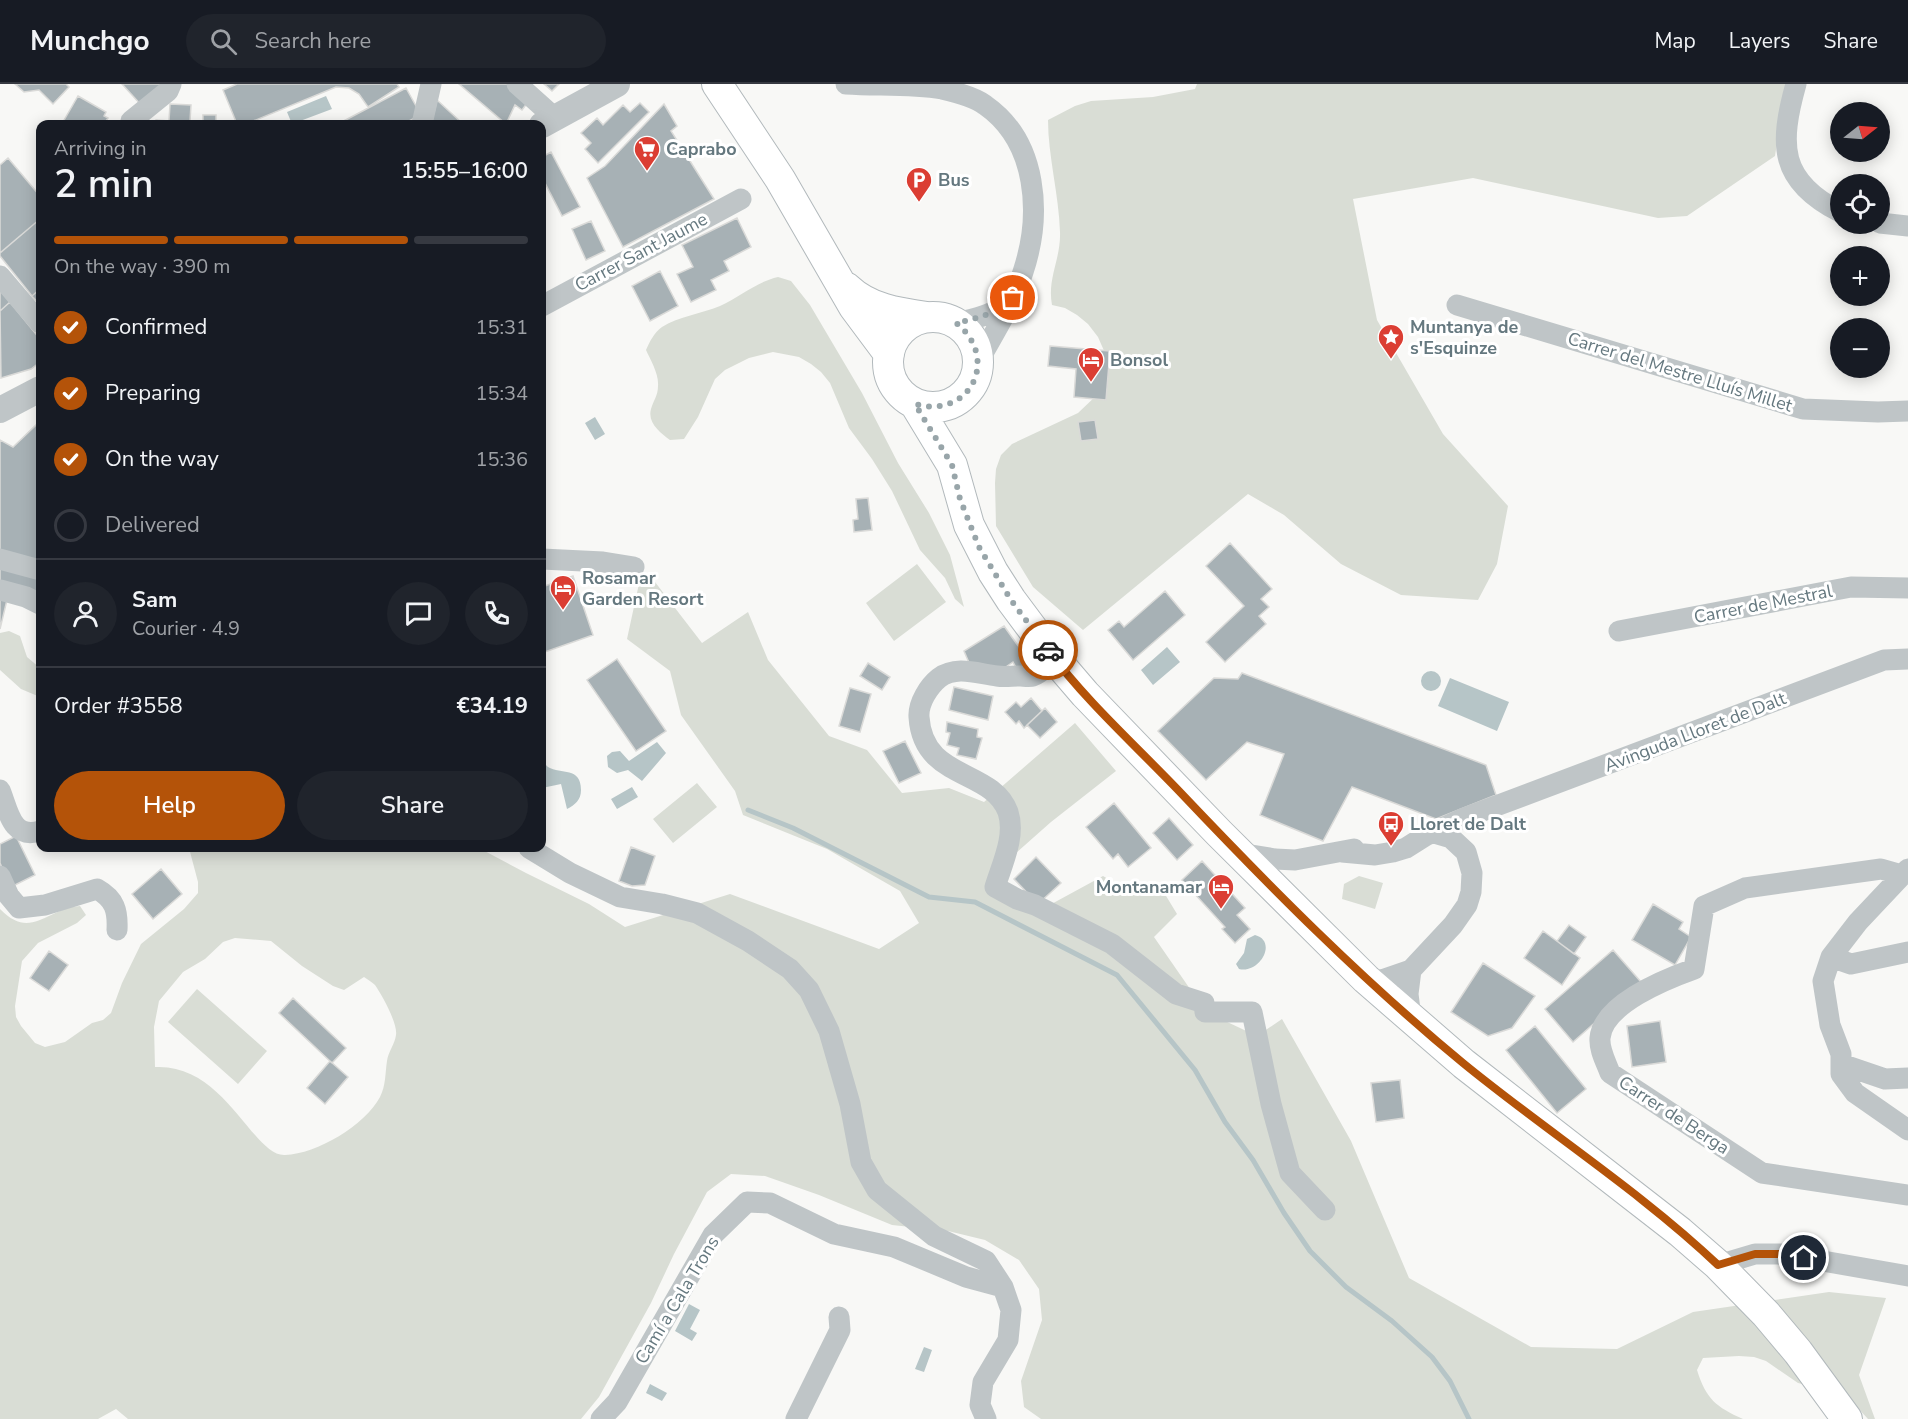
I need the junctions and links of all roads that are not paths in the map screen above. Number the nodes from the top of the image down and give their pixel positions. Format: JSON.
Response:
{"nodes":[{"id":1,"x":171,"y":84,"type":"edge"},
{"id":2,"x":431,"y":84,"type":"edge"},
{"id":3,"x":517,"y":84,"type":"edge"},
{"id":4,"x":617,"y":84,"type":"edge"},
{"id":5,"x":717,"y":84,"type":"edge"},
{"id":6,"x":846,"y":84,"type":"edge"},
{"id":7,"x":881,"y":84,"type":"edge"},
{"id":8,"x":1796,"y":84,"type":"edge"},
{"id":9,"x":979,"y":95,"type":"edge"},
{"id":10,"x":132,"y":120,"type":"edge"},
{"id":11,"x":423,"y":120,"type":"edge"},
{"id":12,"x":548,"y":121,"type":"edge"},
{"id":13,"x":741,"y":198,"type":"dead end"},
{"id":14,"x":1830,"y":206,"type":"edge"},
{"id":15,"x":1890,"y":224,"type":"edge"},
{"id":16,"x":1908,"y":226,"type":"edge"},
{"id":17,"x":0,"y":276,"type":"edge"},
{"id":18,"x":841,"y":281,"type":"junction"},
{"id":19,"x":1013,"y":298,"type":"junction"},
{"id":20,"x":546,"y":304,"type":"edge"},
{"id":21,"x":1457,"y":305,"type":"dead end"},
{"id":22,"x":927,"y":317,"type":"junction"},
{"id":23,"x":36,"y":318,"type":"edge"},
{"id":24,"x":956,"y":323,"type":"junction"},
{"id":25,"x":889,"y":354,"type":"junction"},
{"id":26,"x":978,"y":362,"type":"junction"},
{"id":27,"x":36,"y":389,"type":"edge"},
{"id":28,"x":36,"y":390,"type":"edge"},
{"id":29,"x":0,"y":393,"type":"edge"},
{"id":30,"x":958,"y":400,"type":"junction"},
{"id":31,"x":915,"y":404,"type":"junction"},
{"id":32,"x":0,"y":410,"type":"edge"},
{"id":33,"x":1908,"y":411,"type":"edge"},
{"id":34,"x":952,"y":465,"type":"junction"},
{"id":35,"x":0,"y":559,"type":"edge"},
{"id":36,"x":546,"y":559,"type":"edge"},
{"id":37,"x":634,"y":567,"type":"dead end"},
{"id":38,"x":36,"y":569,"type":"edge"},
{"id":39,"x":1908,"y":588,"type":"edge"},
{"id":40,"x":0,"y":590,"type":"edge"},
{"id":41,"x":36,"y":602,"type":"edge"},
{"id":42,"x":1619,"y":631,"type":"dead end"},
{"id":43,"x":1055,"y":659,"type":"junction"},
{"id":44,"x":1908,"y":659,"type":"edge"},
{"id":45,"x":0,"y":790,"type":"edge"},
{"id":46,"x":1484,"y":812,"type":"junction"},
{"id":47,"x":36,"y":832,"type":"edge"},
{"id":48,"x":1429,"y":835,"type":"junction"},
{"id":49,"x":536,"y":852,"type":"edge"},
{"id":50,"x":1466,"y":852,"type":"junction"},
{"id":51,"x":1239,"y":853,"type":"junction"},
{"id":52,"x":1295,"y":860,"type":"junction"},
{"id":53,"x":1905,"y":872,"type":"edge"},
{"id":54,"x":0,"y":876,"type":"edge"},
{"id":55,"x":1281,"y":896,"type":"junction"},
{"id":56,"x":117,"y":930,"type":"dead end"},
{"id":57,"x":1908,"y":952,"type":"edge"},
{"id":58,"x":1831,"y":957,"type":"junction"},
{"id":59,"x":1411,"y":970,"type":"junction"},
{"id":60,"x":1366,"y":979,"type":"junction"},
{"id":61,"x":1411,"y":1018,"type":"junction"},
{"id":62,"x":1841,"y":1064,"type":"junction"},
{"id":63,"x":1908,"y":1078,"type":"edge"},
{"id":64,"x":1908,"y":1130,"type":"edge"},
{"id":65,"x":1908,"y":1195,"type":"edge"},
{"id":66,"x":1326,"y":1210,"type":"dead end"},
{"id":67,"x":1718,"y":1265,"type":"junction"},
{"id":68,"x":1908,"y":1276,"type":"edge"},
{"id":69,"x":1003,"y":1287,"type":"junction"},
{"id":70,"x":838,"y":1317,"type":"dead end"},
{"id":71,"x":601,"y":1419,"type":"edge"},
{"id":72,"x":796,"y":1419,"type":"edge"},
{"id":73,"x":986,"y":1419,"type":"edge"},
{"id":74,"x":1847,"y":1419,"type":"edge"}],
"edges":[{"from":1,"to":10,"type":"street"},
{"from":2,"to":11,"type":"street"},
{"from":3,"to":12,"type":"street"},
{"from":4,"to":12,"type":"street"},
{"from":5,"to":18,"type":"main road"},
{"from":6,"to":7,"type":"street"},
{"from":7,"to":9,"type":"street"},
{"from":8,"to":14,"type":"street"},
{"from":9,"to":19,"type":"street"},
{"from":13,"to":20,"type":"street","name":"Carrer Sant Jaume"},
{"from":15,"to":16,"type":"street"},
{"from":17,"to":23,"type":"street"},
{"from":18,"to":22,"type":"main road"},
{"from":18,"to":25,"type":"main road"},
{"from":19,"to":24,"type":"street"},
{"from":19,"to":26,"type":"street"},
{"from":21,"to":33,"type":"street","name":"Carrer del Mestre Lluís Millet"},
{"from":22,"to":24,"type":"main road"},
{"from":22,"to":25,"type":"main road"},
{"from":24,"to":26,"type":"main road"},
{"from":25,"to":31,"type":"main road"},
{"from":26,"to":30,"type":"main road"},
{"from":27,"to":29,"type":"street"},
{"from":28,"to":32,"type":"street"},
{"from":30,"to":31,"type":"main road"},
{"from":30,"to":34,"type":"main road"},
{"from":31,"to":34,"type":"main road"},
{"from":34,"to":43,"type":"main road"},
{"from":35,"to":38,"type":"street"},
{"from":36,"to":37,"type":"street"},
{"from":39,"to":42,"type":"street","name":"Carrer de Mestral"},
{"from":40,"to":41,"type":"street"},
{"from":43,"to":51,"type":"main road"},
{"from":43,"to":66,"type":"street"},
{"from":44,"to":46,"type":"street","name":"Avinguda Lloret de Dalt"},
{"from":45,"to":47,"type":"street"},
{"from":46,"to":48,"type":"street","name":"Avinguda Lloret de Dalt"},
{"from":46,"to":50,"type":"street"},
{"from":48,"to":50,"type":"street"},
{"from":48,"to":52,"type":"street","name":"Avinguda Lloret de Dalt"},
{"from":49,"to":69,"type":"street"},
{"from":50,"to":59,"type":"street"},
{"from":51,"to":52,"type":"street","name":"Avinguda Lloret de Dalt"},
{"from":51,"to":55,"type":"main road"},
{"from":52,"to":55,"type":"street"},
{"from":53,"to":58,"type":"street"},
{"from":53,"to":65,"type":"street","name":"Carrer de Berga"},
{"from":54,"to":56,"type":"street"},
{"from":55,"to":60,"type":"main road"},
{"from":57,"to":58,"type":"street"},
{"from":58,"to":62,"type":"street"},
{"from":59,"to":60,"type":"street"},
{"from":59,"to":61,"type":"street"},
{"from":60,"to":61,"type":"main road"},
{"from":61,"to":67,"type":"main road"},
{"from":62,"to":63,"type":"street"},
{"from":62,"to":64,"type":"street"},
{"from":67,"to":68,"type":"street"},
{"from":67,"to":74,"type":"main road"},
{"from":69,"to":71,"type":"street","name":"Camí a Cala Trons"},
{"from":69,"to":73,"type":"street"},
{"from":70,"to":72,"type":"street"}]}
